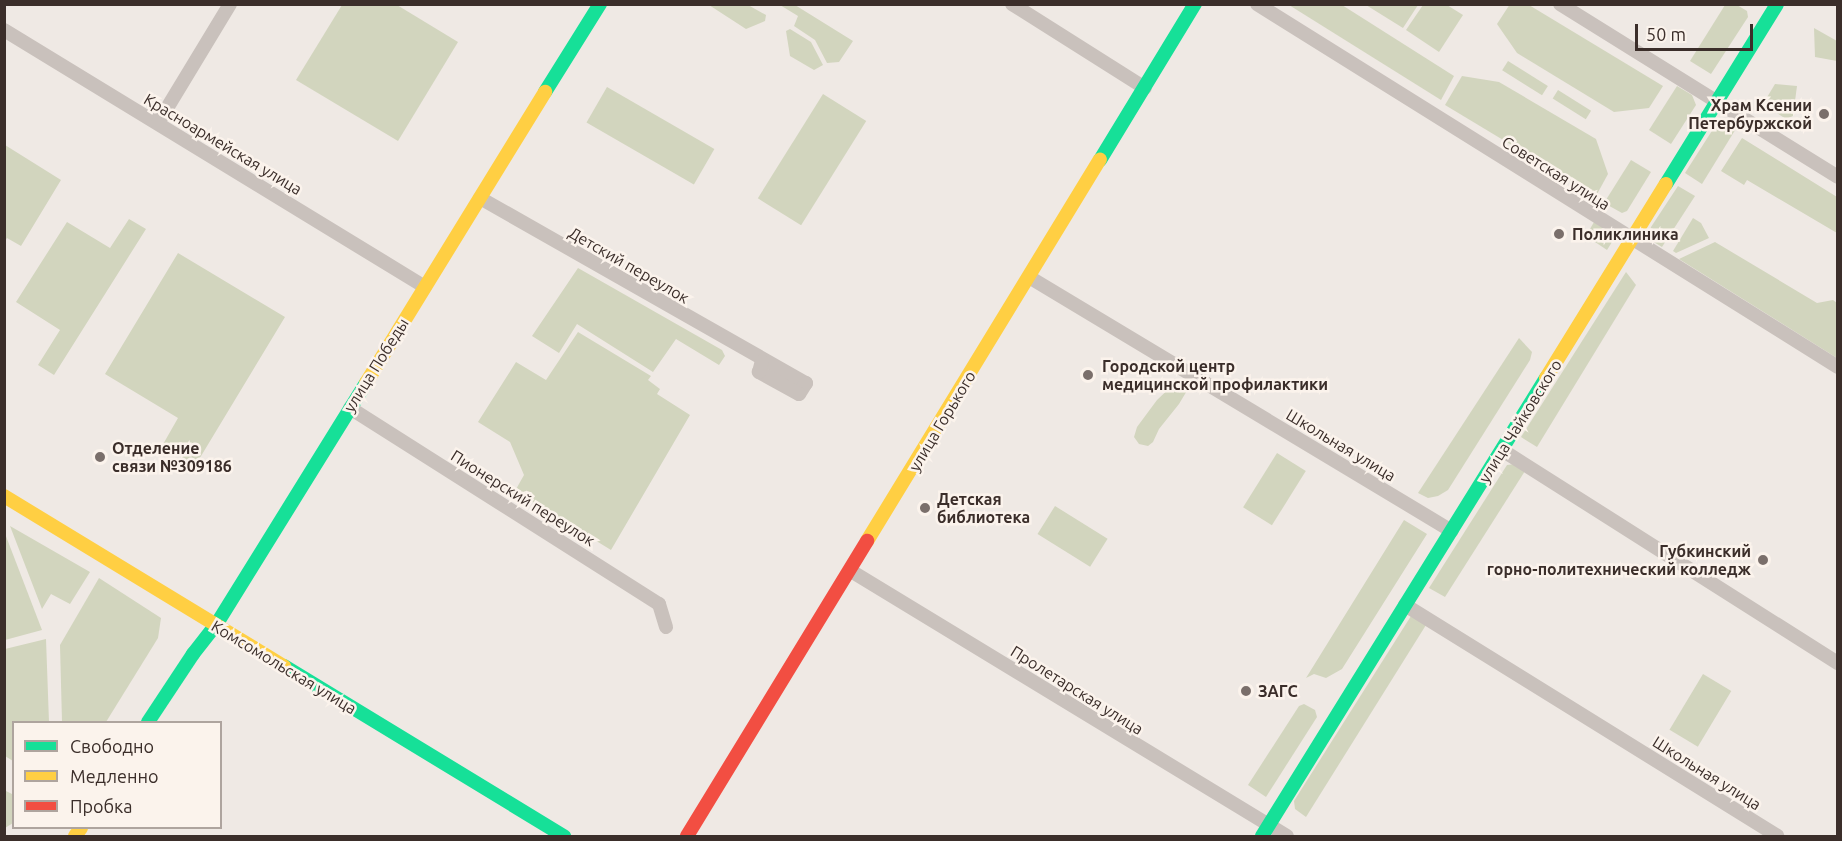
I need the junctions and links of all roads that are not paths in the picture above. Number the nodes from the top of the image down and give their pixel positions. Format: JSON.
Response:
{"nodes":[{"id":1,"x":230,"y":4,"type":"edge"},
{"id":2,"x":600,"y":4,"type":"edge"},
{"id":3,"x":1012,"y":4,"type":"edge"},
{"id":4,"x":1195,"y":4,"type":"edge"},
{"id":5,"x":1257,"y":4,"type":"edge"},
{"id":6,"x":1560,"y":4,"type":"edge"},
{"id":7,"x":1777,"y":4,"type":"edge"},
{"id":8,"x":4,"y":30,"type":"edge"},
{"id":9,"x":1145,"y":88,"type":"junction"},
{"id":10,"x":1717,"y":102,"type":"junction"},
{"id":11,"x":158,"y":123,"type":"junction"},
{"id":12,"x":1838,"y":177,"type":"edge"},
{"id":13,"x":480,"y":198,"type":"junction"},
{"id":14,"x":1632,"y":239,"type":"junction"},
{"id":15,"x":1029,"y":277,"type":"junction"},
{"id":16,"x":425,"y":287,"type":"junction"},
{"id":17,"x":762,"y":361,"type":"dead end"},
{"id":18,"x":1838,"y":367,"type":"edge"},
{"id":19,"x":350,"y":408,"type":"junction"},
{"id":20,"x":1502,"y":450,"type":"junction"},
{"id":21,"x":4,"y":496,"type":"edge"},
{"id":22,"x":1451,"y":531,"type":"junction"},
{"id":23,"x":851,"y":571,"type":"junction"},
{"id":24,"x":1405,"y":605,"type":"junction"},
{"id":25,"x":216,"y":625,"type":"junction"},
{"id":26,"x":666,"y":627,"type":"dead end"},
{"id":27,"x":1838,"y":663,"type":"edge"},
{"id":28,"x":149,"y":721,"type":"edge"},
{"id":29,"x":1265,"y":831,"type":"edge"},
{"id":30,"x":564,"y":837,"type":"edge"},
{"id":31,"x":687,"y":837,"type":"edge"},
{"id":32,"x":1287,"y":837,"type":"edge"},
{"id":33,"x":1777,"y":837,"type":"edge"}],
"edges":[{"from":1,"to":11,"type":"street"},
{"from":2,"to":13,"type":"street","name":"улица Победы"},
{"from":3,"to":9,"type":"street"},
{"from":4,"to":9,"type":"street","name":"улица Горького"},
{"from":5,"to":14,"type":"street","name":"Советская улица"},
{"from":6,"to":10,"type":"street"},
{"from":7,"to":10,"type":"street","name":"улица Чайковского"},
{"from":8,"to":11,"type":"street","name":"Красноармейская улица"},
{"from":9,"to":15,"type":"street","name":"улица Горького"},
{"from":10,"to":12,"type":"street"},
{"from":10,"to":14,"type":"street","name":"улица Чайковского"},
{"from":11,"to":16,"type":"street","name":"Красноармейская улица"},
{"from":13,"to":16,"type":"street","name":"улица Победы"},
{"from":13,"to":17,"type":"street","name":"Детский переулок"},
{"from":14,"to":18,"type":"street","name":"Советская улица"},
{"from":14,"to":20,"type":"street","name":"улица Чайковского"},
{"from":15,"to":22,"type":"street","name":"Школьная улица"},
{"from":15,"to":23,"type":"street","name":"улица Горького"},
{"from":16,"to":19,"type":"street","name":"улица Победы"},
{"from":19,"to":25,"type":"street","name":"улица Победы"},
{"from":19,"to":26,"type":"street","name":"Пионерский переулок"},
{"from":20,"to":22,"type":"street","name":"улица Чайковского"},
{"from":20,"to":27,"type":"street"},
{"from":21,"to":25,"type":"street","name":"Комсомольская улица"},
{"from":22,"to":24,"type":"street","name":"улица Чайковского"},
{"from":23,"to":29,"type":"street","name":"Пролетарская улица"},
{"from":23,"to":31,"type":"street","name":"улица Горького"},
{"from":24,"to":29,"type":"street","name":"улица Чайковского"},
{"from":24,"to":33,"type":"street","name":"Школьная улица"},
{"from":25,"to":28,"type":"street","name":"улица Победы"},
{"from":25,"to":30,"type":"street","name":"Комсомольская улица"},
{"from":29,"to":32,"type":"street","name":"Пролетарская улица"}]}
